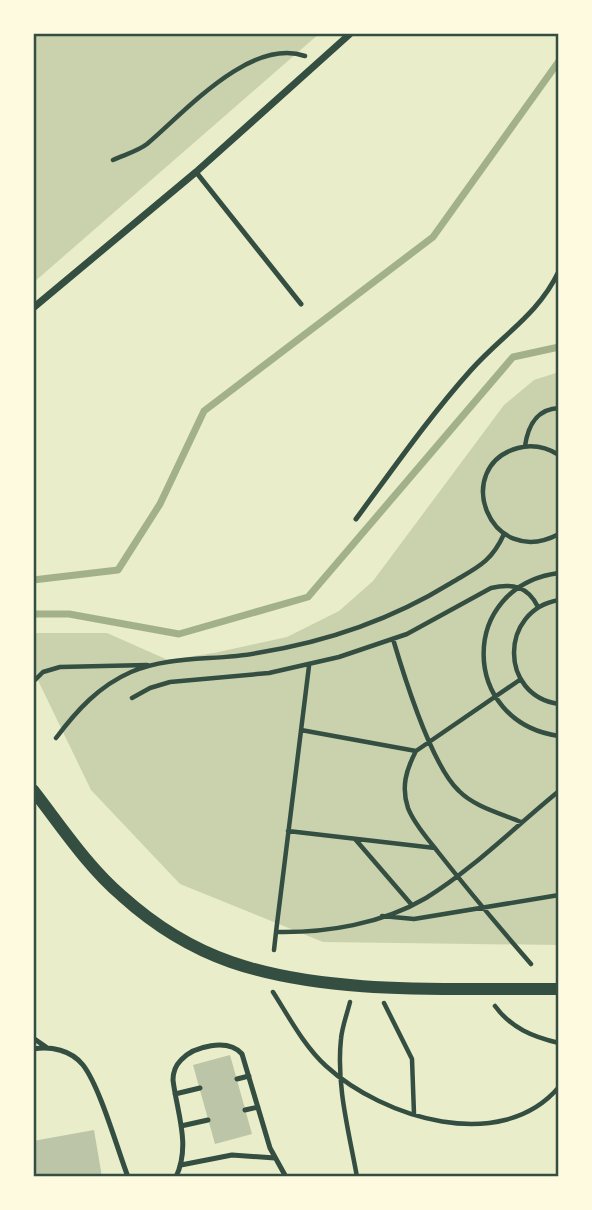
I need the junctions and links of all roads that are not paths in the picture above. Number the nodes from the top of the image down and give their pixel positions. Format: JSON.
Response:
{"nodes":[{"id":1,"x":351,"y":33,"type":"edge"},
{"id":2,"x":196,"y":172,"type":"junction"},
{"id":3,"x":559,"y":271,"type":"edge"},
{"id":4,"x":301,"y":304,"type":"dead end"},
{"id":5,"x":33,"y":308,"type":"edge"},
{"id":6,"x":356,"y":519,"type":"dead end"},
{"id":7,"x":33,"y":790,"type":"edge"},
{"id":8,"x":559,"y":989,"type":"edge"},
{"id":9,"x":33,"y":1038,"type":"edge"},
{"id":10,"x":46,"y":1047,"type":"junction"},
{"id":11,"x":33,"y":1049,"type":"edge"},
{"id":12,"x":249,"y":1076,"type":"junction"},
{"id":13,"x":237,"y":1079,"type":"dead end"},
{"id":14,"x":200,"y":1088,"type":"dead end"},
{"id":15,"x":174,"y":1094,"type":"junction"},
{"id":16,"x":258,"y":1107,"type":"junction"},
{"id":17,"x":245,"y":1110,"type":"dead end"},
{"id":18,"x":208,"y":1119,"type":"dead end"},
{"id":19,"x":181,"y":1126,"type":"junction"},
{"id":20,"x":275,"y":1158,"type":"junction"},
{"id":21,"x":181,"y":1165,"type":"junction"},
{"id":22,"x":128,"y":1177,"type":"edge"},
{"id":23,"x":176,"y":1177,"type":"edge"},
{"id":24,"x":286,"y":1177,"type":"edge"}],
"edges":[{"from":1,"to":2,"type":"street"},
{"from":2,"to":4,"type":"lane"},
{"from":2,"to":5,"type":"street"},
{"from":3,"to":6,"type":"lane"},
{"from":7,"to":8,"type":"street"},
{"from":9,"to":10,"type":"lane"},
{"from":10,"to":11,"type":"lane"},
{"from":10,"to":22,"type":"lane"},
{"from":12,"to":13,"type":"lane"},
{"from":12,"to":15,"type":"lane"},
{"from":12,"to":16,"type":"lane"},
{"from":14,"to":15,"type":"lane"},
{"from":15,"to":19,"type":"lane"},
{"from":16,"to":17,"type":"lane"},
{"from":16,"to":20,"type":"lane"},
{"from":18,"to":19,"type":"lane"},
{"from":19,"to":21,"type":"lane"},
{"from":20,"to":21,"type":"lane"},
{"from":20,"to":24,"type":"lane"},
{"from":21,"to":23,"type":"lane"}]}
